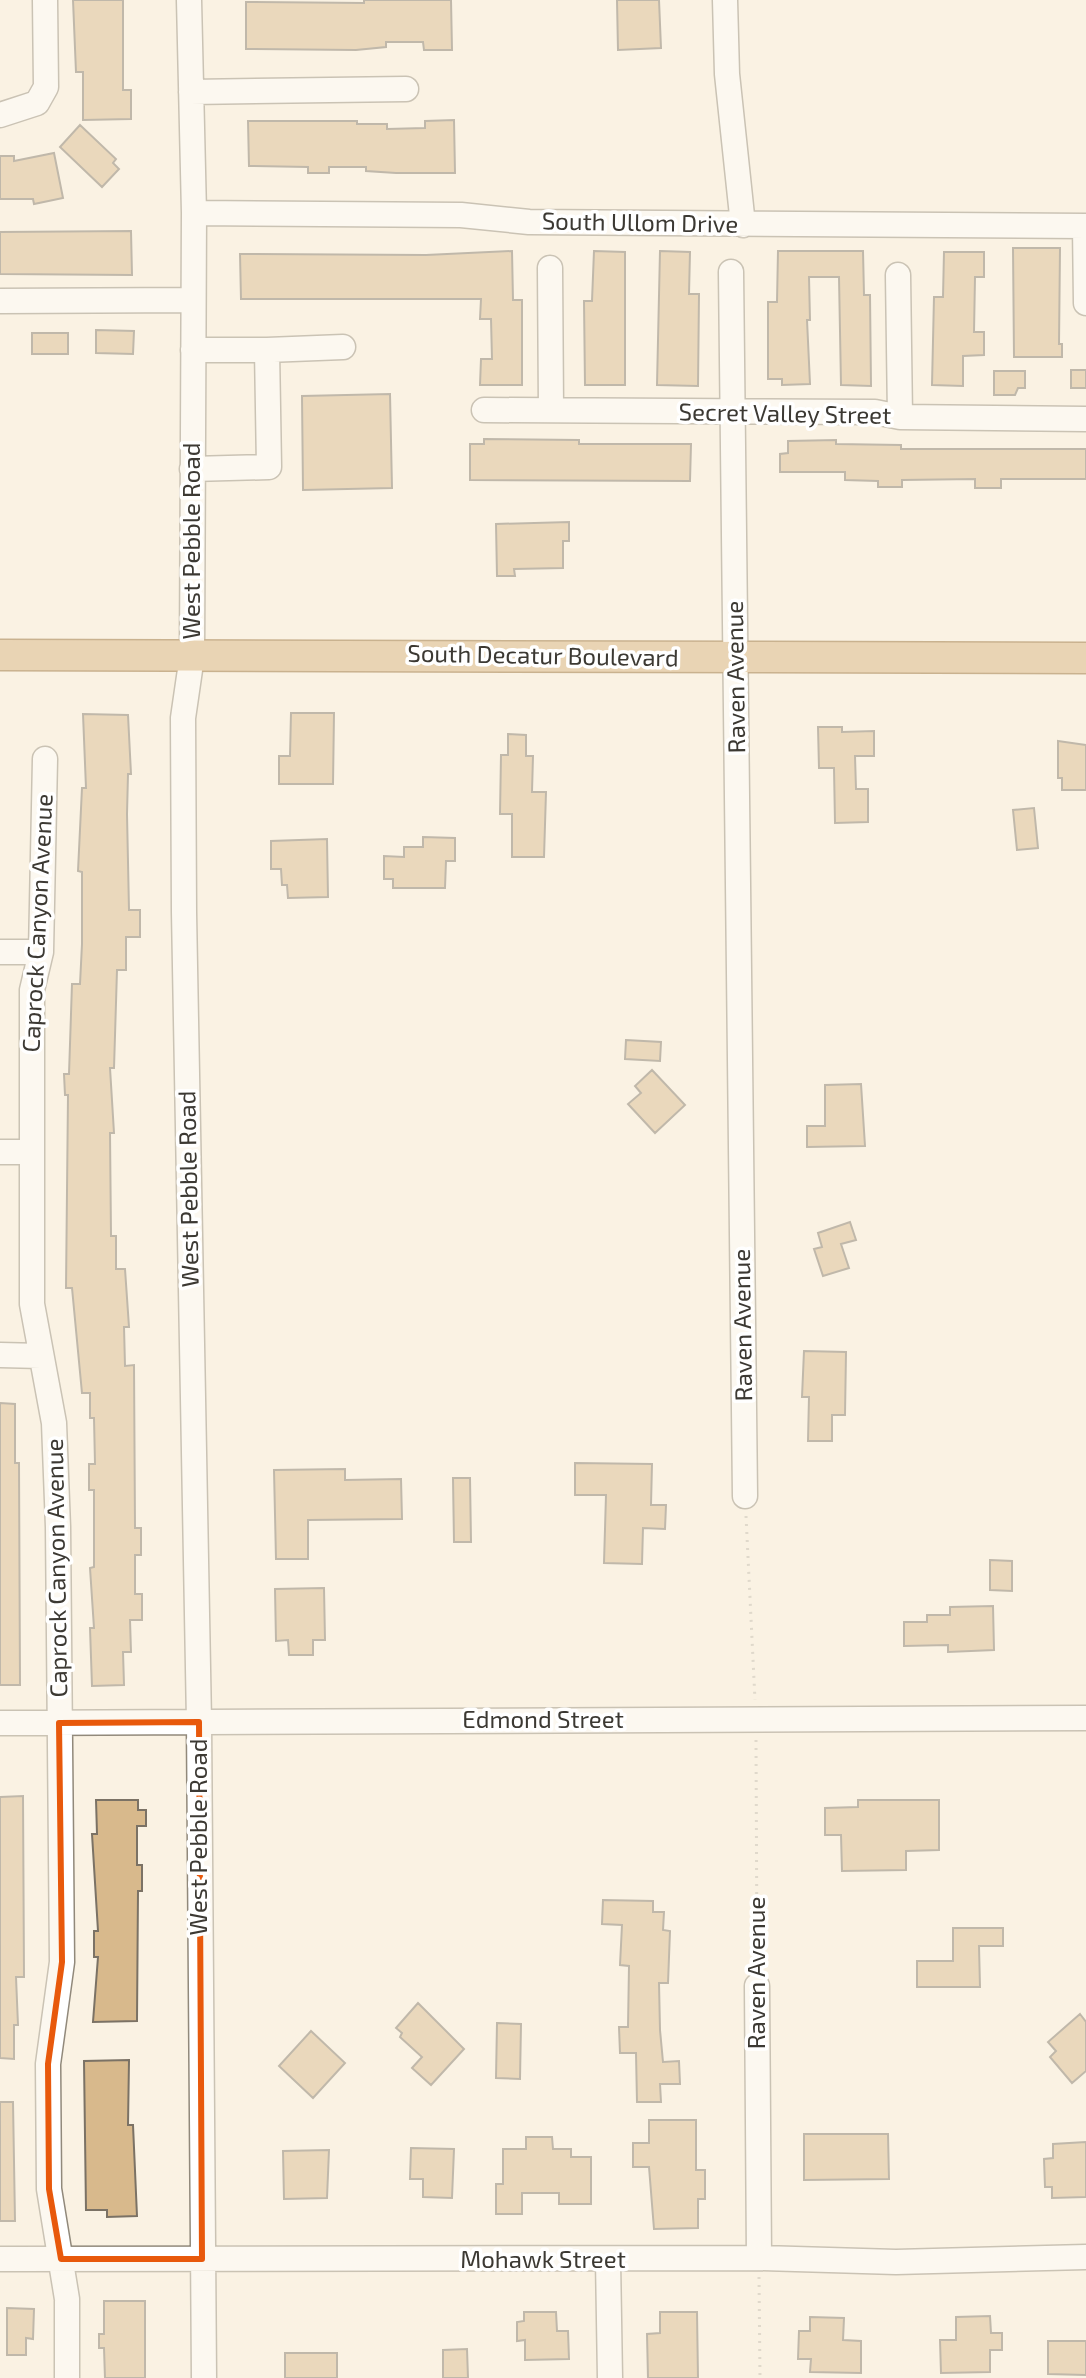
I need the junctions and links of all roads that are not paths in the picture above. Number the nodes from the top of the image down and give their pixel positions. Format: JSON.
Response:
{"nodes":[{"id":1,"x":45,"y":0,"type":"edge"},
{"id":2,"x":189,"y":0,"type":"edge"},
{"id":3,"x":725,"y":0,"type":"edge"},
{"id":4,"x":406,"y":89,"type":"dead end"},
{"id":5,"x":191,"y":92,"type":"junction"},
{"id":6,"x":0,"y":115,"type":"edge"},
{"id":7,"x":194,"y":213,"type":"junction"},
{"id":8,"x":743,"y":225,"type":"junction"},
{"id":9,"x":1085,"y":226,"type":"edge"},
{"id":10,"x":550,"y":268,"type":"dead end"},
{"id":11,"x":731,"y":272,"type":"dead end"},
{"id":12,"x":898,"y":275,"type":"dead end"},
{"id":13,"x":193,"y":300,"type":"junction"},
{"id":14,"x":0,"y":301,"type":"edge"},
{"id":15,"x":1086,"y":303,"type":"edge"},
{"id":16,"x":343,"y":347,"type":"dead end"},
{"id":17,"x":193,"y":350,"type":"junction"},
{"id":18,"x":267,"y":350,"type":"junction"},
{"id":19,"x":484,"y":410,"type":"dead end"},
{"id":20,"x":551,"y":410,"type":"junction"},
{"id":21,"x":732,"y":412,"type":"junction"},
{"id":22,"x":900,"y":417,"type":"junction"},
{"id":23,"x":1086,"y":419,"type":"edge"},
{"id":24,"x":192,"y":469,"type":"junction"},
{"id":25,"x":0,"y":655,"type":"edge"},
{"id":26,"x":192,"y":656,"type":"junction"},
{"id":27,"x":736,"y":658,"type":"junction"},
{"id":28,"x":1086,"y":658,"type":"edge"},
{"id":29,"x":45,"y":759,"type":"dead end"},
{"id":30,"x":0,"y":952,"type":"edge"},
{"id":31,"x":41,"y":952,"type":"junction"},
{"id":32,"x":0,"y":1152,"type":"edge"},
{"id":33,"x":32,"y":1152,"type":"junction"},
{"id":34,"x":0,"y":1355,"type":"edge"},
{"id":35,"x":41,"y":1356,"type":"junction"},
{"id":36,"x":745,"y":1496,"type":"road end"},
{"id":37,"x":1086,"y":1718,"type":"edge"},
{"id":38,"x":199,"y":1722,"type":"junction"},
{"id":39,"x":0,"y":1723,"type":"edge"},
{"id":40,"x":59,"y":1723,"type":"junction"},
{"id":41,"x":757,"y":1986,"type":"road end"},
{"id":42,"x":1086,"y":2257,"type":"edge"},
{"id":43,"x":759,"y":2258,"type":"junction"},
{"id":44,"x":0,"y":2259,"type":"edge"},
{"id":45,"x":61,"y":2259,"type":"junction"},
{"id":46,"x":202,"y":2259,"type":"junction"},
{"id":47,"x":608,"y":2260,"type":"junction"},
{"id":48,"x":67,"y":2378,"type":"edge"},
{"id":49,"x":204,"y":2378,"type":"edge"},
{"id":50,"x":610,"y":2378,"type":"edge"}],
"edges":[{"from":1,"to":6,"type":"street"},
{"from":2,"to":5,"type":"street","name":"West Pebble Road"},
{"from":3,"to":8,"type":"street"},
{"from":4,"to":5,"type":"street"},
{"from":5,"to":7,"type":"street","name":"West Pebble Road"},
{"from":7,"to":8,"type":"street","name":"South Ullom Drive"},
{"from":7,"to":13,"type":"street","name":"West Pebble Road"},
{"from":8,"to":9,"type":"street","name":"South Ullom Drive"},
{"from":9,"to":15,"type":"street"},
{"from":10,"to":20,"type":"street"},
{"from":11,"to":21,"type":"street","name":"Raven Avenue"},
{"from":12,"to":22,"type":"street"},
{"from":13,"to":14,"type":"street"},
{"from":13,"to":17,"type":"street","name":"West Pebble Road"},
{"from":16,"to":18,"type":"street"},
{"from":17,"to":18,"type":"street"},
{"from":17,"to":24,"type":"street","name":"West Pebble Road"},
{"from":18,"to":24,"type":"street"},
{"from":19,"to":20,"type":"street","name":"Secret Valley Street"},
{"from":20,"to":21,"type":"street","name":"Secret Valley Street"},
{"from":21,"to":22,"type":"street","name":"Secret Valley Street"},
{"from":21,"to":27,"type":"street","name":"Raven Avenue"},
{"from":22,"to":23,"type":"street","name":"Secret Valley Street"},
{"from":24,"to":26,"type":"street","name":"West Pebble Road"},
{"from":25,"to":26,"type":"main road","name":"South Decatur Boulevard"},
{"from":26,"to":27,"type":"main road","name":"South Decatur Boulevard"},
{"from":26,"to":38,"type":"street","name":"West Pebble Road"},
{"from":27,"to":28,"type":"main road","name":"South Decatur Boulevard"},
{"from":27,"to":36,"type":"street","name":"Raven Avenue"},
{"from":29,"to":31,"type":"street","name":"Caprock Canyon Avenue"},
{"from":30,"to":31,"type":"street"},
{"from":31,"to":33,"type":"street","name":"Caprock Canyon Avenue"},
{"from":32,"to":33,"type":"street"},
{"from":33,"to":35,"type":"street","name":"Caprock Canyon Avenue"},
{"from":34,"to":35,"type":"street"},
{"from":35,"to":40,"type":"street","name":"Caprock Canyon Avenue"},
{"from":37,"to":38,"type":"street","name":"Edmond Street"},
{"from":38,"to":40,"type":"street","name":"Edmond Street"},
{"from":38,"to":46,"type":"street","name":"West Pebble Road"},
{"from":39,"to":40,"type":"street","name":"Edmond Street"},
{"from":40,"to":45,"type":"street","name":"Caprock Canyon Avenue"},
{"from":41,"to":43,"type":"street","name":"Raven Avenue"},
{"from":42,"to":43,"type":"street","name":"Mohawk Street"},
{"from":43,"to":47,"type":"street","name":"Mohawk Street"},
{"from":44,"to":45,"type":"street","name":"Mohawk Street"},
{"from":45,"to":46,"type":"street","name":"Mohawk Street"},
{"from":45,"to":48,"type":"street","name":"Caprock Canyon Avenue"},
{"from":46,"to":47,"type":"street","name":"Mohawk Street"},
{"from":46,"to":49,"type":"street","name":"West Pebble Road"},
{"from":47,"to":50,"type":"street"}]}
